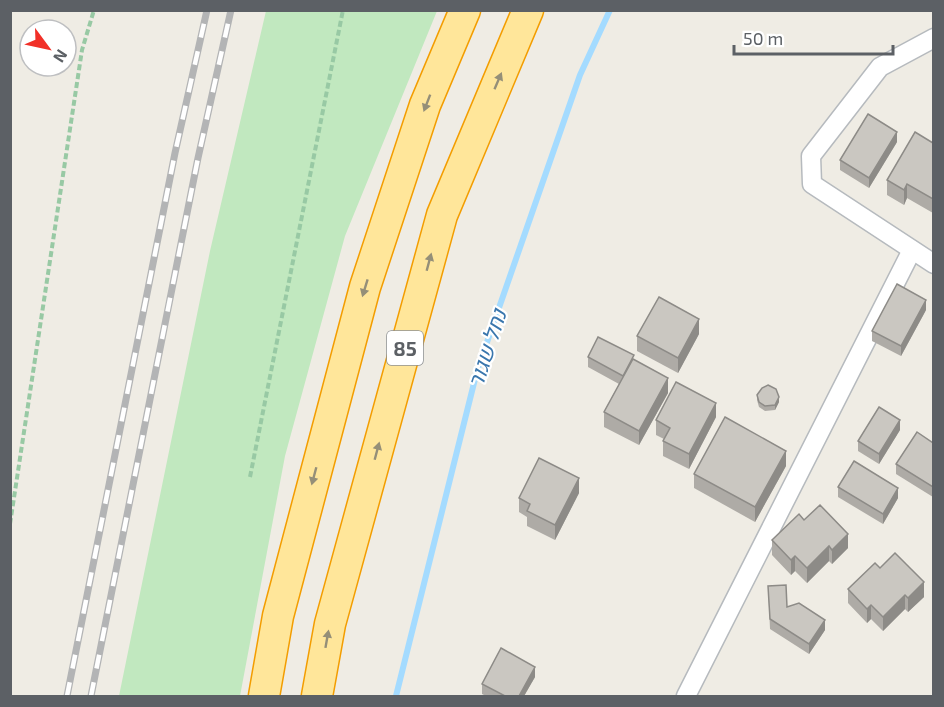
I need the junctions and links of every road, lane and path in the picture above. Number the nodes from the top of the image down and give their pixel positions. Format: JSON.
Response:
{"nodes":[{"id":1,"x":94,"y":10,"type":"edge"},
{"id":2,"x":343,"y":10,"type":"edge"},
{"id":3,"x":465,"y":10,"type":"edge"},
{"id":4,"x":528,"y":10,"type":"edge"},
{"id":5,"x":933,"y":38,"type":"edge"},
{"id":6,"x":912,"y":250,"type":"junction"},
{"id":7,"x":933,"y":264,"type":"edge"},
{"id":8,"x":250,"y":477,"type":"dead end"},
{"id":9,"x":10,"y":524,"type":"edge"},
{"id":10,"x":264,"y":696,"type":"edge"},
{"id":11,"x":317,"y":696,"type":"edge"},
{"id":12,"x":686,"y":696,"type":"edge"}],
"edges":[{"from":1,"to":9,"type":"path"},
{"from":2,"to":8,"type":"path"},
{"from":3,"to":10,"type":"highway","one_way":true},
{"from":11,"to":4,"type":"highway","number":"85","one_way":true},
{"from":5,"to":6,"type":"street"},
{"from":6,"to":7,"type":"street"},
{"from":6,"to":12,"type":"street"}]}
